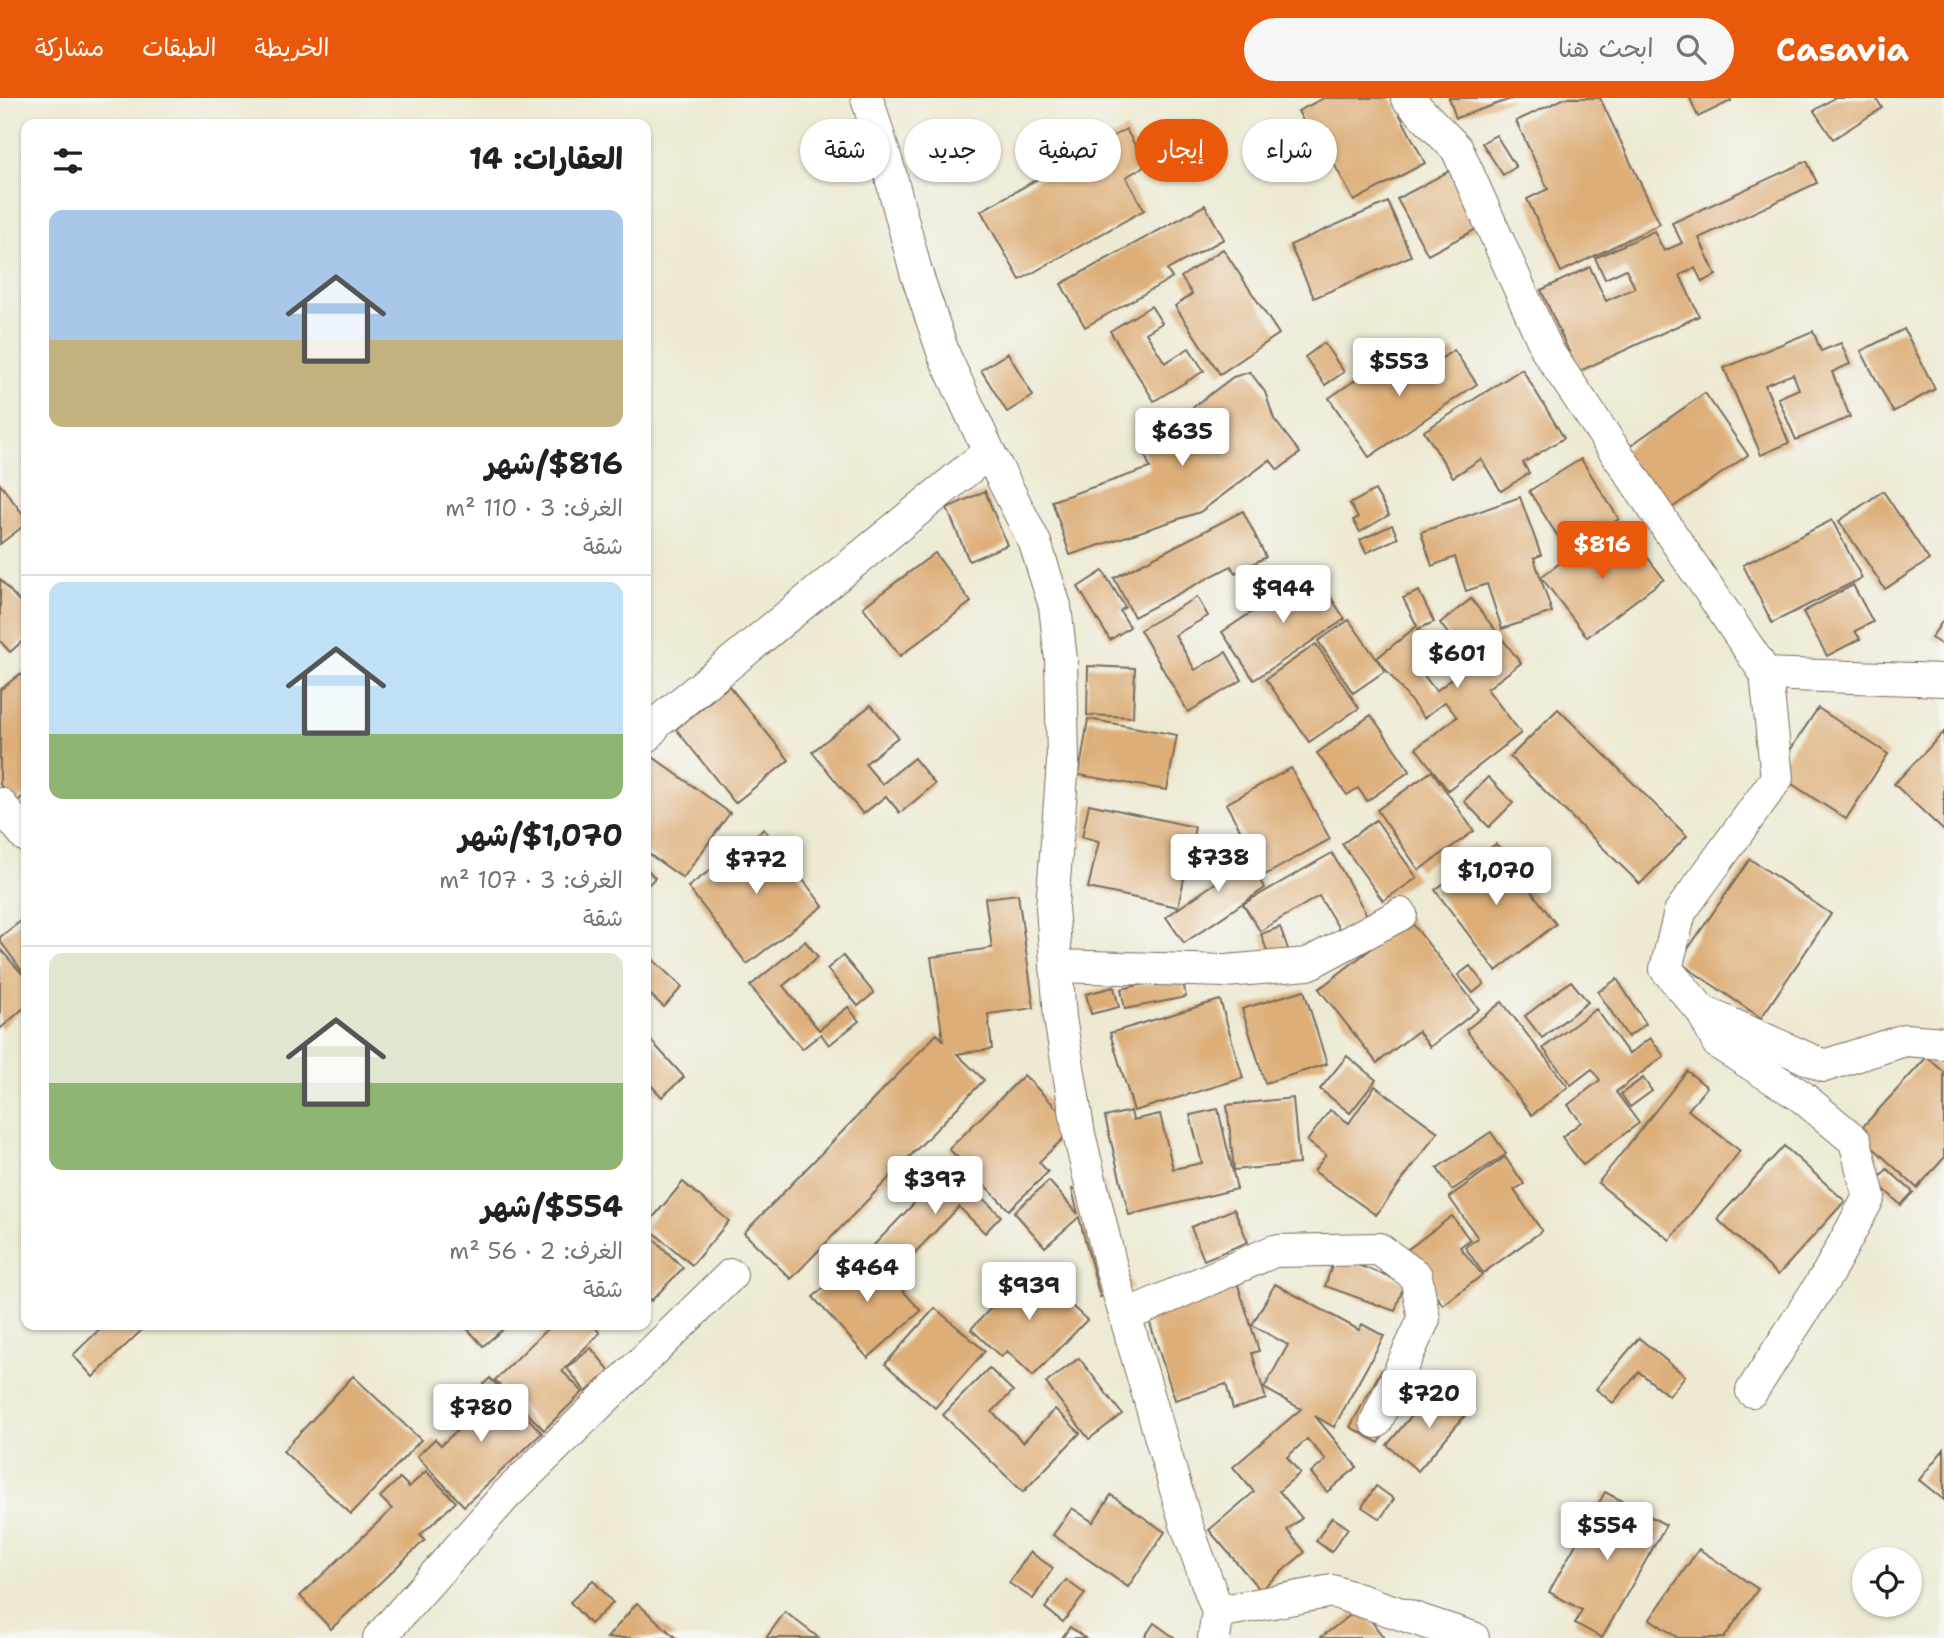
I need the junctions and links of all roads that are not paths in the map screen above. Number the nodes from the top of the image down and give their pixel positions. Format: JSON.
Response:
{"nodes":[{"id":1,"x":867,"y":98,"type":"edge"},
{"id":2,"x":1407,"y":98,"type":"edge"},
{"id":3,"x":989,"y":453,"type":"junction"},
{"id":4,"x":1766,"y":674,"type":"junction"},
{"id":5,"x":1944,"y":680,"type":"edge"},
{"id":6,"x":651,"y":731,"type":"edge"},
{"id":7,"x":0,"y":804,"type":"edge"},
{"id":8,"x":21,"y":830,"type":"edge"},
{"id":9,"x":1401,"y":914,"type":"dead end"},
{"id":10,"x":1056,"y":966,"type":"junction"},
{"id":11,"x":1702,"y":1011,"type":"junction"},
{"id":12,"x":1944,"y":1043,"type":"edge"},
{"id":13,"x":731,"y":1275,"type":"dead end"},
{"id":14,"x":1125,"y":1317,"type":"junction"},
{"id":15,"x":1752,"y":1391,"type":"dead end"},
{"id":16,"x":1376,"y":1422,"type":"dead end"},
{"id":17,"x":1216,"y":1625,"type":"edge"},
{"id":18,"x":379,"y":1638,"type":"edge"},
{"id":19,"x":1473,"y":1638,"type":"edge"}],
"edges":[{"from":1,"to":3,"type":"street"},
{"from":2,"to":4,"type":"street"},
{"from":3,"to":6,"type":"street"},
{"from":3,"to":10,"type":"street"},
{"from":4,"to":5,"type":"street"},
{"from":4,"to":11,"type":"street"},
{"from":7,"to":8,"type":"street"},
{"from":9,"to":10,"type":"street"},
{"from":10,"to":14,"type":"street"},
{"from":11,"to":12,"type":"street"},
{"from":11,"to":15,"type":"street"},
{"from":13,"to":18,"type":"street"},
{"from":14,"to":16,"type":"street"},
{"from":14,"to":17,"type":"street"},
{"from":17,"to":19,"type":"street"}]}
